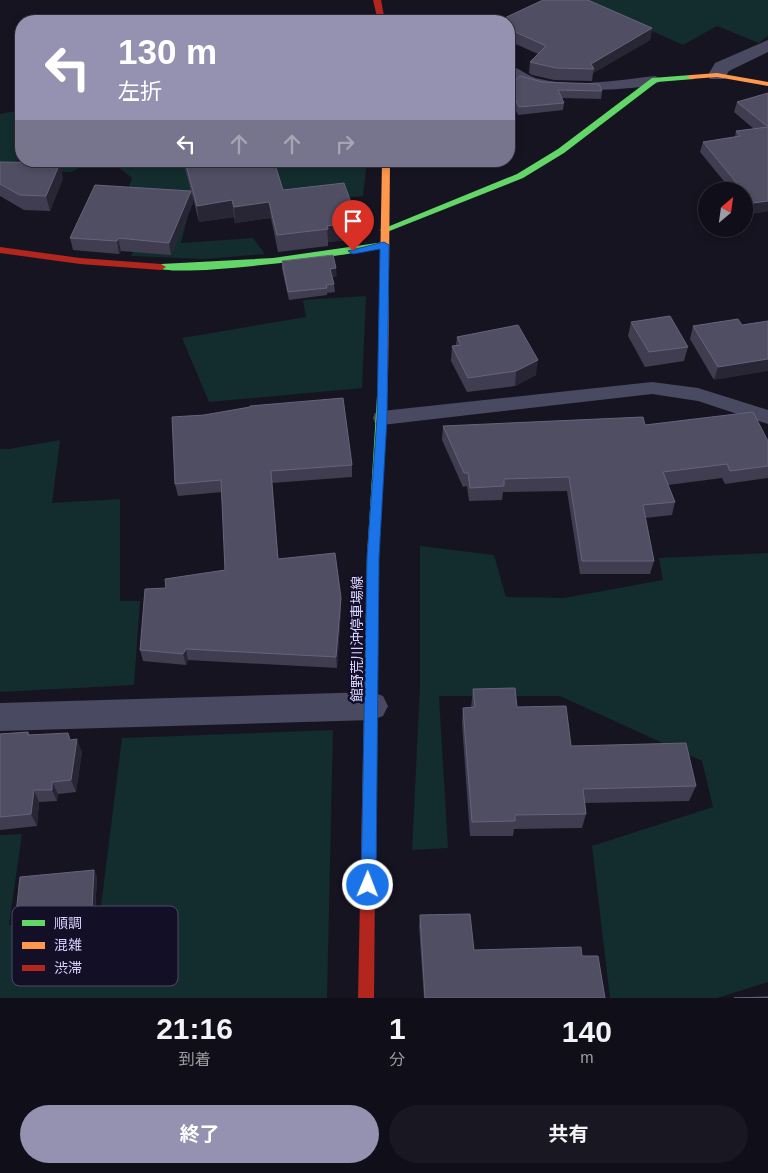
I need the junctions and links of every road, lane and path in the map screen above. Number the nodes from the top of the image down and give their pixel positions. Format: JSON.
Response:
{"nodes":[{"id":1,"x":377,"y":0,"type":"edge"},
{"id":2,"x":381,"y":15,"type":"edge"},
{"id":3,"x":768,"y":45,"type":"edge"},
{"id":4,"x":515,"y":73,"type":"edge"},
{"id":5,"x":717,"y":75,"type":"junction"},
{"id":6,"x":655,"y":80,"type":"junction"},
{"id":7,"x":768,"y":84,"type":"edge"},
{"id":8,"x":386,"y":167,"type":"edge"},
{"id":9,"x":384,"y":230,"type":"junction"},
{"id":10,"x":384,"y":245,"type":"junction"},
{"id":11,"x":0,"y":250,"type":"edge"},
{"id":12,"x":382,"y":418,"type":"junction"},
{"id":13,"x":768,"y":418,"type":"edge"},
{"id":14,"x":372,"y":706,"type":"junction"},
{"id":15,"x":0,"y":717,"type":"edge"},
{"id":16,"x":366,"y":998,"type":"edge"}],
"edges":[{"from":1,"to":2,"type":"street"},
{"from":3,"to":5,"type":"street"},
{"from":4,"to":6,"type":"lane"},
{"from":5,"to":6,"type":"street"},
{"from":5,"to":7,"type":"street"},
{"from":6,"to":9,"type":"street"},
{"from":8,"to":9,"type":"street","name":"館野荒川沖停車場線"},
{"from":9,"to":10,"type":"street","name":"館野荒川沖停車場線"},
{"from":10,"to":11,"type":"street"},
{"from":10,"to":12,"type":"street","name":"館野荒川沖停車場線"},
{"from":12,"to":13,"type":"lane"},
{"from":12,"to":14,"type":"street","name":"館野荒川沖停車場線"},
{"from":14,"to":15,"type":"street"},
{"from":14,"to":16,"type":"street","name":"館野荒川沖停車場線"}]}
